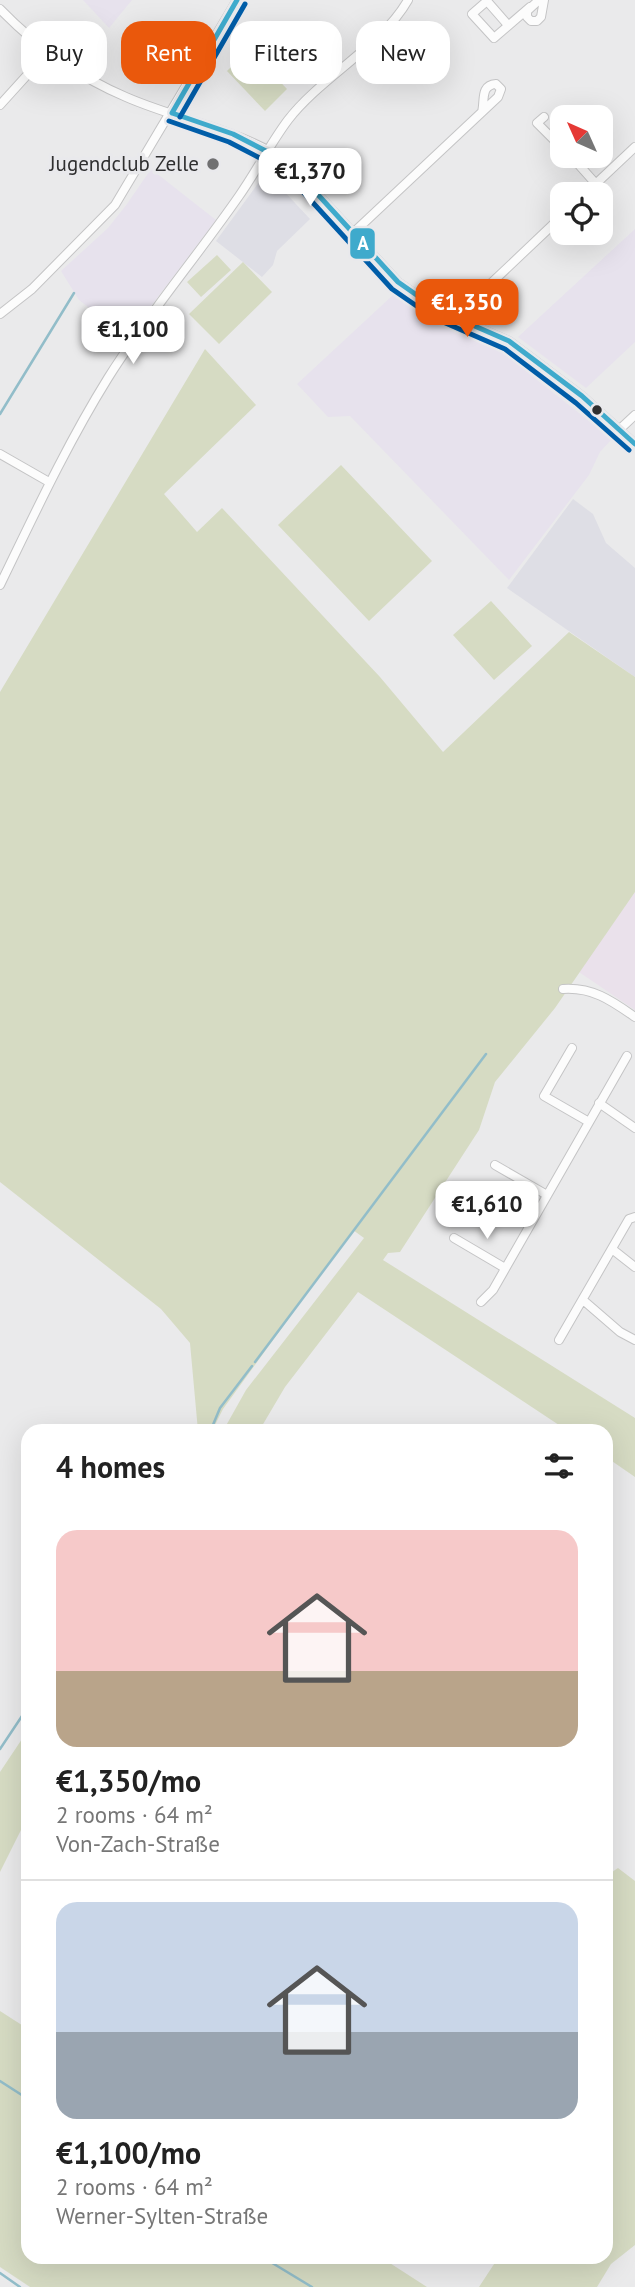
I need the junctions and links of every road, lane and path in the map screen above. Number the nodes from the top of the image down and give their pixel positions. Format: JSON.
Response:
{"nodes":[{"id":1,"x":408,"y":0,"type":"edge"},
{"id":2,"x":539,"y":0,"type":"edge"},
{"id":3,"x":544,"y":0,"type":"edge"},
{"id":4,"x":235,"y":1,"type":"edge"},
{"id":5,"x":487,"y":1,"type":"edge"},
{"id":6,"x":530,"y":7,"type":"junction"},
{"id":7,"x":0,"y":9,"type":"edge"},
{"id":8,"x":508,"y":25,"type":"junction"},
{"id":9,"x":21,"y":28,"type":"edge"},
{"id":10,"x":21,"y":82,"type":"edge"},
{"id":11,"x":101,"y":84,"type":"edge"},
{"id":12,"x":0,"y":105,"type":"edge"},
{"id":13,"x":172,"y":113,"type":"junction"},
{"id":14,"x":482,"y":113,"type":"dead end"},
{"id":15,"x":544,"y":117,"type":"dead end"},
{"id":16,"x":550,"y":136,"type":"edge"},
{"id":17,"x":635,"y":147,"type":"edge"},
{"id":18,"x":269,"y":149,"type":"junction"},
{"id":19,"x":581,"y":168,"type":"edge"},
{"id":20,"x":594,"y":182,"type":"edge"},
{"id":21,"x":598,"y":182,"type":"edge"},
{"id":22,"x":550,"y":227,"type":"edge"},
{"id":23,"x":352,"y":234,"type":"junction"},
{"id":24,"x":0,"y":314,"type":"edge"},
{"id":25,"x":459,"y":320,"type":"junction"},
{"id":26,"x":635,"y":415,"type":"edge"},
{"id":27,"x":620,"y":429,"type":"junction"},
{"id":28,"x":635,"y":444,"type":"edge"},
{"id":29,"x":0,"y":454,"type":"edge"},
{"id":30,"x":49,"y":482,"type":"junction"},
{"id":31,"x":0,"y":586,"type":"edge"},
{"id":32,"x":563,"y":989,"type":"dead end"},
{"id":33,"x":635,"y":1017,"type":"edge"},
{"id":34,"x":572,"y":1048,"type":"dead end"},
{"id":35,"x":627,"y":1056,"type":"dead end"},
{"id":36,"x":599,"y":1103,"type":"junction"},
{"id":37,"x":589,"y":1122,"type":"junction"},
{"id":38,"x":635,"y":1128,"type":"edge"},
{"id":39,"x":495,"y":1165,"type":"dead end"},
{"id":40,"x":547,"y":1195,"type":"junction"},
{"id":41,"x":635,"y":1217,"type":"edge"},
{"id":42,"x":454,"y":1238,"type":"dead end"},
{"id":43,"x":611,"y":1249,"type":"junction"},
{"id":44,"x":635,"y":1267,"type":"edge"},
{"id":45,"x":505,"y":1268,"type":"junction"},
{"id":46,"x":583,"y":1300,"type":"junction"},
{"id":47,"x":481,"y":1302,"type":"dead end"},
{"id":48,"x":559,"y":1340,"type":"dead end"},
{"id":49,"x":635,"y":1340,"type":"edge"}],
"edges":[{"from":1,"to":18,"type":"street"},
{"from":2,"to":6,"type":"street"},
{"from":3,"to":6,"type":"street"},
{"from":4,"to":13,"type":"street"},
{"from":5,"to":8,"type":"street"},
{"from":5,"to":8,"type":"street"},
{"from":6,"to":8,"type":"street"},
{"from":7,"to":9,"type":"street"},
{"from":10,"to":12,"type":"street"},
{"from":11,"to":13,"type":"street"},
{"from":13,"to":18,"type":"street"},
{"from":13,"to":24,"type":"street"},
{"from":14,"to":23,"type":"street"},
{"from":15,"to":16,"type":"street"},
{"from":17,"to":21,"type":"street"},
{"from":18,"to":23,"type":"street"},
{"from":18,"to":30,"type":"street"},
{"from":19,"to":20,"type":"street"},
{"from":22,"to":25,"type":"street"},
{"from":23,"to":25,"type":"street"},
{"from":25,"to":27,"type":"street"},
{"from":26,"to":27,"type":"street"},
{"from":27,"to":28,"type":"street"},
{"from":29,"to":30,"type":"street"},
{"from":30,"to":31,"type":"street"},
{"from":32,"to":33,"type":"street"},
{"from":34,"to":37,"type":"street"},
{"from":35,"to":36,"type":"street"},
{"from":36,"to":37,"type":"street"},
{"from":36,"to":38,"type":"street"},
{"from":37,"to":40,"type":"street"},
{"from":39,"to":40,"type":"street"},
{"from":40,"to":45,"type":"street"},
{"from":41,"to":43,"type":"street"},
{"from":42,"to":45,"type":"street"},
{"from":43,"to":44,"type":"street"},
{"from":43,"to":46,"type":"street"},
{"from":45,"to":47,"type":"street"},
{"from":46,"to":48,"type":"street"},
{"from":46,"to":49,"type":"street"}]}
